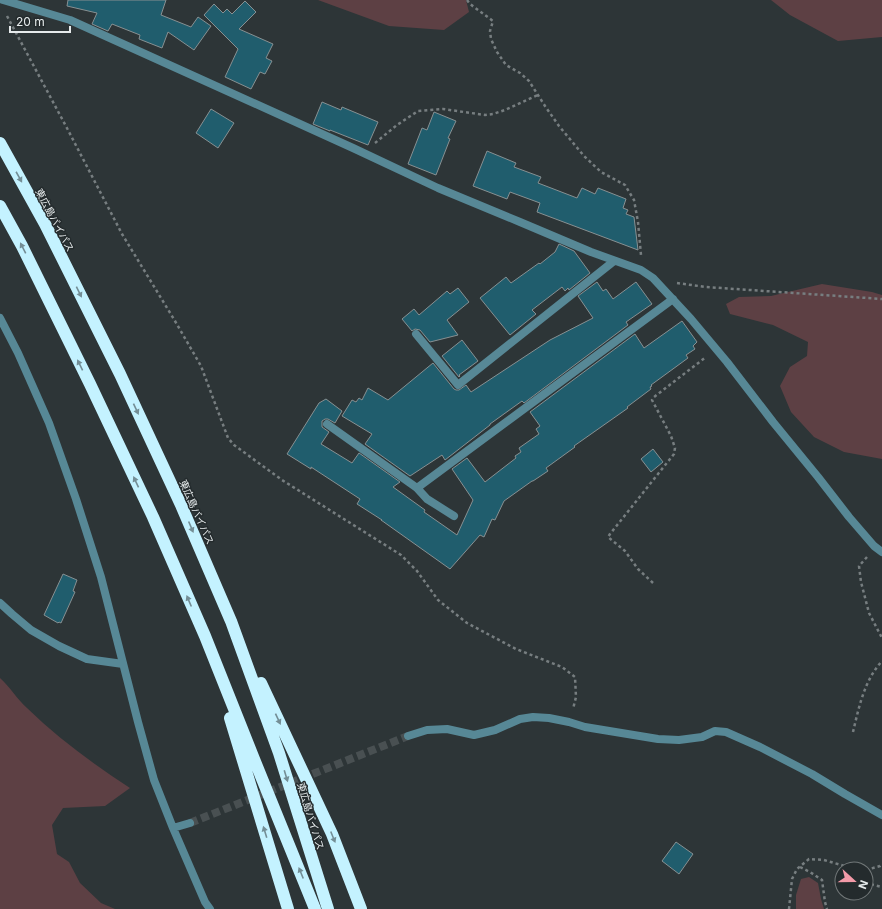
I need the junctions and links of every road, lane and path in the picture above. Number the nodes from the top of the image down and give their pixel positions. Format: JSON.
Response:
{"nodes":[{"id":1,"x":3,"y":0,"type":"edge"},
{"id":2,"x":467,"y":0,"type":"edge"},
{"id":3,"x":5,"y":11,"type":"dead end"},
{"id":4,"x":538,"y":95,"type":"junction"},
{"id":5,"x":0,"y":143,"type":"edge"},
{"id":6,"x":365,"y":153,"type":"junction"},
{"id":7,"x":0,"y":206,"type":"edge"},
{"id":8,"x":614,"y":261,"type":"junction"},
{"id":9,"x":641,"y":270,"type":"junction"},
{"id":10,"x":653,"y":278,"type":"junction"},
{"id":11,"x":882,"y":299,"type":"edge"},
{"id":12,"x":673,"y":300,"type":"junction"},
{"id":13,"x":0,"y":318,"type":"edge"},
{"id":14,"x":416,"y":334,"type":"dead end"},
{"id":15,"x":716,"y":350,"type":"junction"},
{"id":16,"x":327,"y":424,"type":"dead end"},
{"id":17,"x":417,"y":488,"type":"junction"},
{"id":18,"x":454,"y":516,"type":"dead end"},
{"id":19,"x":880,"y":550,"type":"edge"},
{"id":20,"x":653,"y":583,"type":"dead end"},
{"id":21,"x":0,"y":603,"type":"edge"},
{"id":22,"x":231,"y":620,"type":"junction"},
{"id":23,"x":205,"y":636,"type":"junction"},
{"id":24,"x":882,"y":638,"type":"edge"},
{"id":25,"x":882,"y":661,"type":"edge"},
{"id":26,"x":123,"y":664,"type":"junction"},
{"id":27,"x":569,"y":722,"type":"junction"},
{"id":28,"x":853,"y":732,"type":"dead end"},
{"id":29,"x":408,"y":736,"type":"tunnel mouth"},
{"id":30,"x":882,"y":815,"type":"edge"},
{"id":31,"x":190,"y":824,"type":"tunnel mouth"},
{"id":32,"x":173,"y":828,"type":"junction"},
{"id":33,"x":834,"y":863,"type":"edge"},
{"id":34,"x":800,"y":867,"type":"junction"},
{"id":35,"x":210,"y":909,"type":"edge"},
{"id":36,"x":288,"y":909,"type":"edge"},
{"id":37,"x":316,"y":909,"type":"edge"},
{"id":38,"x":328,"y":909,"type":"edge"},
{"id":39,"x":361,"y":909,"type":"edge"},
{"id":40,"x":789,"y":909,"type":"edge"},
{"id":41,"x":827,"y":909,"type":"edge"}],
"edges":[{"from":1,"to":6,"type":"street"},
{"from":2,"to":4,"type":"path"},
{"from":3,"to":27,"type":"path"},
{"from":4,"to":6,"type":"path"},
{"from":4,"to":9,"type":"path"},
{"from":5,"to":22,"type":"highway","name":"東広島バイパス","one_way":true},
{"from":6,"to":8,"type":"street"},
{"from":23,"to":7,"type":"highway","one_way":true},
{"from":8,"to":9,"type":"street"},
{"from":8,"to":14,"type":"street"},
{"from":9,"to":10,"type":"street"},
{"from":10,"to":11,"type":"path"},
{"from":10,"to":12,"type":"street"},
{"from":12,"to":15,"type":"street"},
{"from":12,"to":17,"type":"street"},
{"from":13,"to":26,"type":"street"},
{"from":15,"to":19,"type":"street"},
{"from":15,"to":20,"type":"path"},
{"from":16,"to":17,"type":"street"},
{"from":17,"to":18,"type":"street"},
{"from":19,"to":24,"type":"path"},
{"from":21,"to":26,"type":"street"},
{"from":22,"to":38,"type":"highway","name":"東広島バイパス","one_way":true},
{"from":22,"to":39,"type":"highway","one_way":true},
{"from":36,"to":23,"type":"highway","one_way":true},
{"from":37,"to":23,"type":"highway","one_way":true},
{"from":25,"to":28,"type":"path"},
{"from":26,"to":32,"type":"street"},
{"from":27,"to":29,"type":"street"},
{"from":27,"to":30,"type":"street"},
{"from":31,"to":32,"type":"street"},
{"from":32,"to":35,"type":"street"},
{"from":33,"to":34,"type":"path"},
{"from":34,"to":40,"type":"path"},
{"from":34,"to":41,"type":"path"}]}
